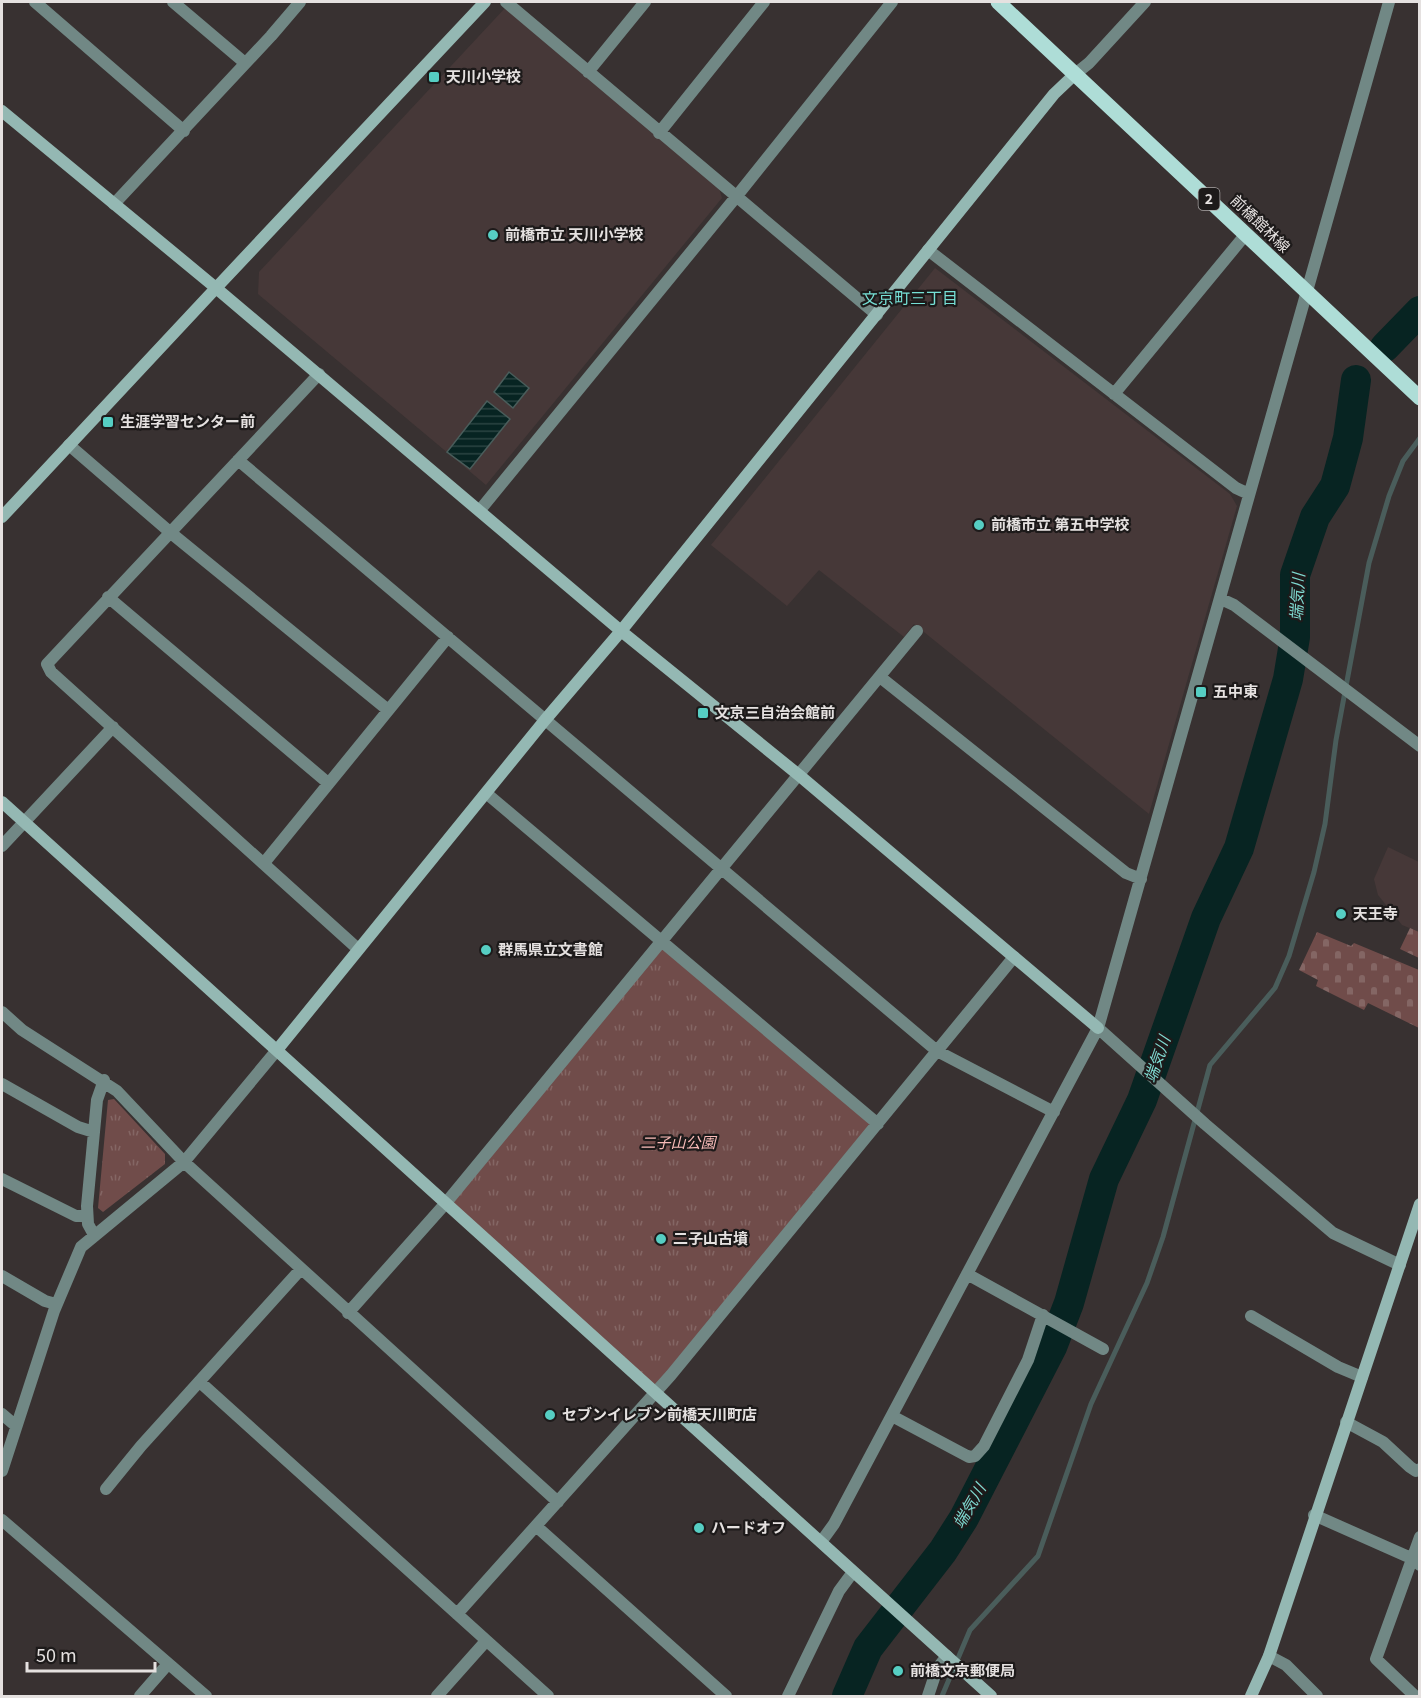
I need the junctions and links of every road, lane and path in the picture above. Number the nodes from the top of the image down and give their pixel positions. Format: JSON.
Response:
{"nodes":[{"id":1,"x":35,"y":2,"type":"edge"},
{"id":2,"x":173,"y":2,"type":"edge"},
{"id":3,"x":300,"y":2,"type":"edge"},
{"id":4,"x":485,"y":2,"type":"edge"},
{"id":5,"x":506,"y":2,"type":"edge"},
{"id":6,"x":645,"y":2,"type":"edge"},
{"id":7,"x":765,"y":2,"type":"edge"},
{"id":8,"x":892,"y":2,"type":"edge"},
{"id":9,"x":998,"y":2,"type":"edge"},
{"id":10,"x":1146,"y":2,"type":"edge"},
{"id":11,"x":1389,"y":2,"type":"edge"},
{"id":12,"x":245,"y":63,"type":"junction"},
{"id":13,"x":588,"y":72,"type":"junction"},
{"id":14,"x":1074,"y":75,"type":"junction"},
{"id":15,"x":2,"y":111,"type":"edge"},
{"id":16,"x":184,"y":130,"type":"junction"},
{"id":17,"x":659,"y":133,"type":"junction"},
{"id":18,"x":736,"y":197,"type":"junction"},
{"id":19,"x":114,"y":204,"type":"junction"},
{"id":20,"x":1246,"y":234,"type":"junction"},
{"id":21,"x":928,"y":250,"type":"junction"},
{"id":22,"x":216,"y":288,"type":"junction"},
{"id":23,"x":1306,"y":293,"type":"junction"},
{"id":24,"x":877,"y":315,"type":"junction"},
{"id":25,"x":319,"y":374,"type":"junction"},
{"id":26,"x":1114,"y":394,"type":"junction"},
{"id":27,"x":1419,"y":398,"type":"edge"},
{"id":28,"x":69,"y":445,"type":"junction"},
{"id":29,"x":238,"y":460,"type":"junction"},
{"id":30,"x":1249,"y":494,"type":"junction"},
{"id":31,"x":480,"y":510,"type":"junction"},
{"id":32,"x":2,"y":517,"type":"edge"},
{"id":33,"x":171,"y":533,"type":"junction"},
{"id":34,"x":108,"y":597,"type":"junction"},
{"id":35,"x":1221,"y":599,"type":"junction"},
{"id":36,"x":621,"y":631,"type":"junction"},
{"id":37,"x":918,"y":631,"type":"dead end"},
{"id":38,"x":448,"y":638,"type":"junction"},
{"id":39,"x":880,"y":677,"type":"junction"},
{"id":40,"x":388,"y":710,"type":"junction"},
{"id":41,"x":545,"y":720,"type":"junction"},
{"id":42,"x":112,"y":727,"type":"junction"},
{"id":43,"x":1419,"y":746,"type":"edge"},
{"id":44,"x":800,"y":776,"type":"junction"},
{"id":45,"x":328,"y":783,"type":"junction"},
{"id":46,"x":486,"y":793,"type":"junction"},
{"id":47,"x":2,"y":802,"type":"edge"},
{"id":48,"x":24,"y":821,"type":"junction"},
{"id":49,"x":2,"y":846,"type":"edge"},
{"id":50,"x":264,"y":863,"type":"junction"},
{"id":51,"x":720,"y":867,"type":"junction"},
{"id":52,"x":1141,"y":879,"type":"junction"},
{"id":53,"x":660,"y":940,"type":"junction"},
{"id":54,"x":358,"y":949,"type":"junction"},
{"id":55,"x":1014,"y":957,"type":"junction"},
{"id":56,"x":2,"y":1012,"type":"edge"},
{"id":57,"x":1098,"y":1028,"type":"junction"},
{"id":58,"x":277,"y":1050,"type":"junction"},
{"id":59,"x":937,"y":1051,"type":"junction"},
{"id":60,"x":104,"y":1080,"type":"junction"},
{"id":61,"x":2,"y":1084,"type":"edge"},
{"id":62,"x":1054,"y":1112,"type":"junction"},
{"id":63,"x":878,"y":1124,"type":"junction"},
{"id":64,"x":94,"y":1132,"type":"junction"},
{"id":65,"x":184,"y":1162,"type":"junction"},
{"id":66,"x":2,"y":1179,"type":"edge"},
{"id":67,"x":445,"y":1204,"type":"junction"},
{"id":68,"x":1419,"y":1204,"type":"edge"},
{"id":69,"x":86,"y":1216,"type":"junction"},
{"id":70,"x":94,"y":1235,"type":"junction"},
{"id":71,"x":1400,"y":1265,"type":"junction"},
{"id":72,"x":301,"y":1269,"type":"junction"},
{"id":73,"x":967,"y":1274,"type":"junction"},
{"id":74,"x":2,"y":1276,"type":"edge"},
{"id":75,"x":56,"y":1304,"type":"junction"},
{"id":76,"x":348,"y":1313,"type":"junction"},
{"id":77,"x":1043,"y":1314,"type":"junction"},
{"id":78,"x":1251,"y":1316,"type":"dead end"},
{"id":79,"x":1103,"y":1349,"type":"dead end"},
{"id":80,"x":1362,"y":1377,"type":"junction"},
{"id":81,"x":201,"y":1383,"type":"junction"},
{"id":82,"x":656,"y":1393,"type":"junction"},
{"id":83,"x":2,"y":1414,"type":"edge"},
{"id":84,"x":892,"y":1416,"type":"junction"},
{"id":85,"x":1346,"y":1422,"type":"junction"},
{"id":86,"x":15,"y":1426,"type":"junction"},
{"id":87,"x":1419,"y":1469,"type":"edge"},
{"id":88,"x":2,"y":1471,"type":"edge"},
{"id":89,"x":106,"y":1489,"type":"dead end"},
{"id":90,"x":558,"y":1502,"type":"junction"},
{"id":91,"x":1314,"y":1515,"type":"junction"},
{"id":92,"x":2,"y":1520,"type":"edge"},
{"id":93,"x":536,"y":1526,"type":"junction"},
{"id":94,"x":1419,"y":1538,"type":"edge"},
{"id":95,"x":822,"y":1542,"type":"junction"},
{"id":96,"x":1415,"y":1562,"type":"edge"},
{"id":97,"x":853,"y":1572,"type":"junction"},
{"id":98,"x":457,"y":1614,"type":"junction"},
{"id":99,"x":486,"y":1641,"type":"junction"},
{"id":100,"x":947,"y":1656,"type":"junction"},
{"id":101,"x":1269,"y":1656,"type":"junction"},
{"id":102,"x":167,"y":1665,"type":"junction"},
{"id":103,"x":140,"y":1696,"type":"edge"},
{"id":104,"x":206,"y":1696,"type":"edge"},
{"id":105,"x":437,"y":1696,"type":"edge"},
{"id":106,"x":548,"y":1696,"type":"edge"},
{"id":107,"x":726,"y":1696,"type":"edge"},
{"id":108,"x":788,"y":1696,"type":"edge"},
{"id":109,"x":927,"y":1696,"type":"edge"},
{"id":110,"x":991,"y":1696,"type":"edge"},
{"id":111,"x":1251,"y":1696,"type":"edge"},
{"id":112,"x":1317,"y":1696,"type":"edge"},
{"id":113,"x":1415,"y":1696,"type":"edge"}],
"edges":[{"from":1,"to":16,"type":"street"},
{"from":2,"to":12,"type":"street"},
{"from":3,"to":12,"type":"street"},
{"from":4,"to":22,"type":"street"},
{"from":5,"to":13,"type":"street"},
{"from":6,"to":13,"type":"street"},
{"from":7,"to":17,"type":"street"},
{"from":8,"to":18,"type":"street"},
{"from":9,"to":14,"type":"main road","name":"前橋館林線","number":"2"},
{"from":10,"to":14,"type":"street"},
{"from":11,"to":23,"type":"street"},
{"from":12,"to":16,"type":"street"},
{"from":13,"to":17,"type":"street"},
{"from":14,"to":20,"type":"main road","name":"前橋館林線","number":"2"},
{"from":14,"to":21,"type":"street"},
{"from":15,"to":19,"type":"street"},
{"from":16,"to":19,"type":"street"},
{"from":17,"to":18,"type":"street"},
{"from":18,"to":24,"type":"street"},
{"from":18,"to":31,"type":"street"},
{"from":19,"to":22,"type":"street"},
{"from":20,"to":23,"type":"main road","name":"前橋館林線","number":"2"},
{"from":20,"to":26,"type":"street"},
{"from":21,"to":24,"type":"street"},
{"from":21,"to":26,"type":"street"},
{"from":22,"to":25,"type":"street"},
{"from":22,"to":28,"type":"street"},
{"from":23,"to":27,"type":"main road","name":"前橋館林線","number":"2"},
{"from":23,"to":30,"type":"street"},
{"from":24,"to":36,"type":"street"},
{"from":25,"to":29,"type":"street"},
{"from":25,"to":31,"type":"street"},
{"from":26,"to":30,"type":"street"},
{"from":28,"to":32,"type":"street"},
{"from":28,"to":33,"type":"street"},
{"from":29,"to":33,"type":"street"},
{"from":29,"to":38,"type":"street"},
{"from":30,"to":35,"type":"street"},
{"from":31,"to":36,"type":"street"},
{"from":33,"to":34,"type":"street"},
{"from":33,"to":40,"type":"street"},
{"from":34,"to":42,"type":"street"},
{"from":34,"to":45,"type":"street"},
{"from":35,"to":43,"type":"street"},
{"from":35,"to":52,"type":"street"},
{"from":36,"to":41,"type":"street"},
{"from":36,"to":44,"type":"street"},
{"from":37,"to":39,"type":"street"},
{"from":38,"to":40,"type":"street"},
{"from":38,"to":41,"type":"street"},
{"from":39,"to":44,"type":"street"},
{"from":39,"to":52,"type":"street"},
{"from":40,"to":45,"type":"street"},
{"from":41,"to":46,"type":"street"},
{"from":41,"to":51,"type":"street"},
{"from":42,"to":48,"type":"street"},
{"from":42,"to":50,"type":"street"},
{"from":44,"to":51,"type":"street"},
{"from":44,"to":55,"type":"street"},
{"from":45,"to":50,"type":"street"},
{"from":46,"to":53,"type":"street"},
{"from":46,"to":54,"type":"street"},
{"from":47,"to":48,"type":"street"},
{"from":48,"to":49,"type":"street"},
{"from":48,"to":58,"type":"street"},
{"from":50,"to":54,"type":"street"},
{"from":51,"to":53,"type":"street"},
{"from":51,"to":59,"type":"street"},
{"from":52,"to":57,"type":"street"},
{"from":53,"to":63,"type":"street"},
{"from":53,"to":67,"type":"street"},
{"from":54,"to":58,"type":"street"},
{"from":55,"to":57,"type":"street"},
{"from":55,"to":59,"type":"street"},
{"from":56,"to":60,"type":"street"},
{"from":57,"to":62,"type":"street"},
{"from":57,"to":71,"type":"street"},
{"from":58,"to":65,"type":"street"},
{"from":58,"to":67,"type":"street"},
{"from":59,"to":62,"type":"street"},
{"from":59,"to":63,"type":"street"},
{"from":60,"to":64,"type":"street"},
{"from":60,"to":65,"type":"street"},
{"from":61,"to":64,"type":"street"},
{"from":62,"to":73,"type":"street"},
{"from":63,"to":82,"type":"street"},
{"from":64,"to":69,"type":"street"},
{"from":65,"to":70,"type":"street"},
{"from":65,"to":72,"type":"street"},
{"from":66,"to":69,"type":"street"},
{"from":67,"to":76,"type":"street"},
{"from":67,"to":82,"type":"street"},
{"from":68,"to":71,"type":"street"},
{"from":69,"to":70,"type":"street"},
{"from":70,"to":75,"type":"street"},
{"from":71,"to":80,"type":"street"},
{"from":72,"to":76,"type":"street"},
{"from":72,"to":81,"type":"street"},
{"from":73,"to":77,"type":"street"},
{"from":73,"to":84,"type":"street"},
{"from":74,"to":75,"type":"street"},
{"from":75,"to":86,"type":"street"},
{"from":76,"to":90,"type":"street"},
{"from":77,"to":79,"type":"street"},
{"from":77,"to":84,"type":"street"},
{"from":78,"to":80,"type":"street"},
{"from":80,"to":85,"type":"street"},
{"from":81,"to":89,"type":"street"},
{"from":81,"to":98,"type":"street"},
{"from":82,"to":90,"type":"street"},
{"from":82,"to":95,"type":"street"},
{"from":83,"to":86,"type":"street"},
{"from":84,"to":95,"type":"street"},
{"from":85,"to":87,"type":"street"},
{"from":85,"to":91,"type":"street"},
{"from":86,"to":88,"type":"street"},
{"from":90,"to":93,"type":"street"},
{"from":91,"to":96,"type":"street"},
{"from":91,"to":101,"type":"street"},
{"from":92,"to":102,"type":"street"},
{"from":93,"to":98,"type":"street"},
{"from":93,"to":107,"type":"street"},
{"from":94,"to":96,"type":"street"},
{"from":95,"to":97,"type":"street"},
{"from":96,"to":113,"type":"street"},
{"from":97,"to":100,"type":"street"},
{"from":97,"to":108,"type":"street"},
{"from":98,"to":99,"type":"street"},
{"from":99,"to":105,"type":"street"},
{"from":99,"to":106,"type":"street"},
{"from":100,"to":109,"type":"street"},
{"from":100,"to":110,"type":"street"},
{"from":101,"to":111,"type":"street"},
{"from":101,"to":112,"type":"street"},
{"from":102,"to":103,"type":"street"},
{"from":102,"to":104,"type":"street"}]}
